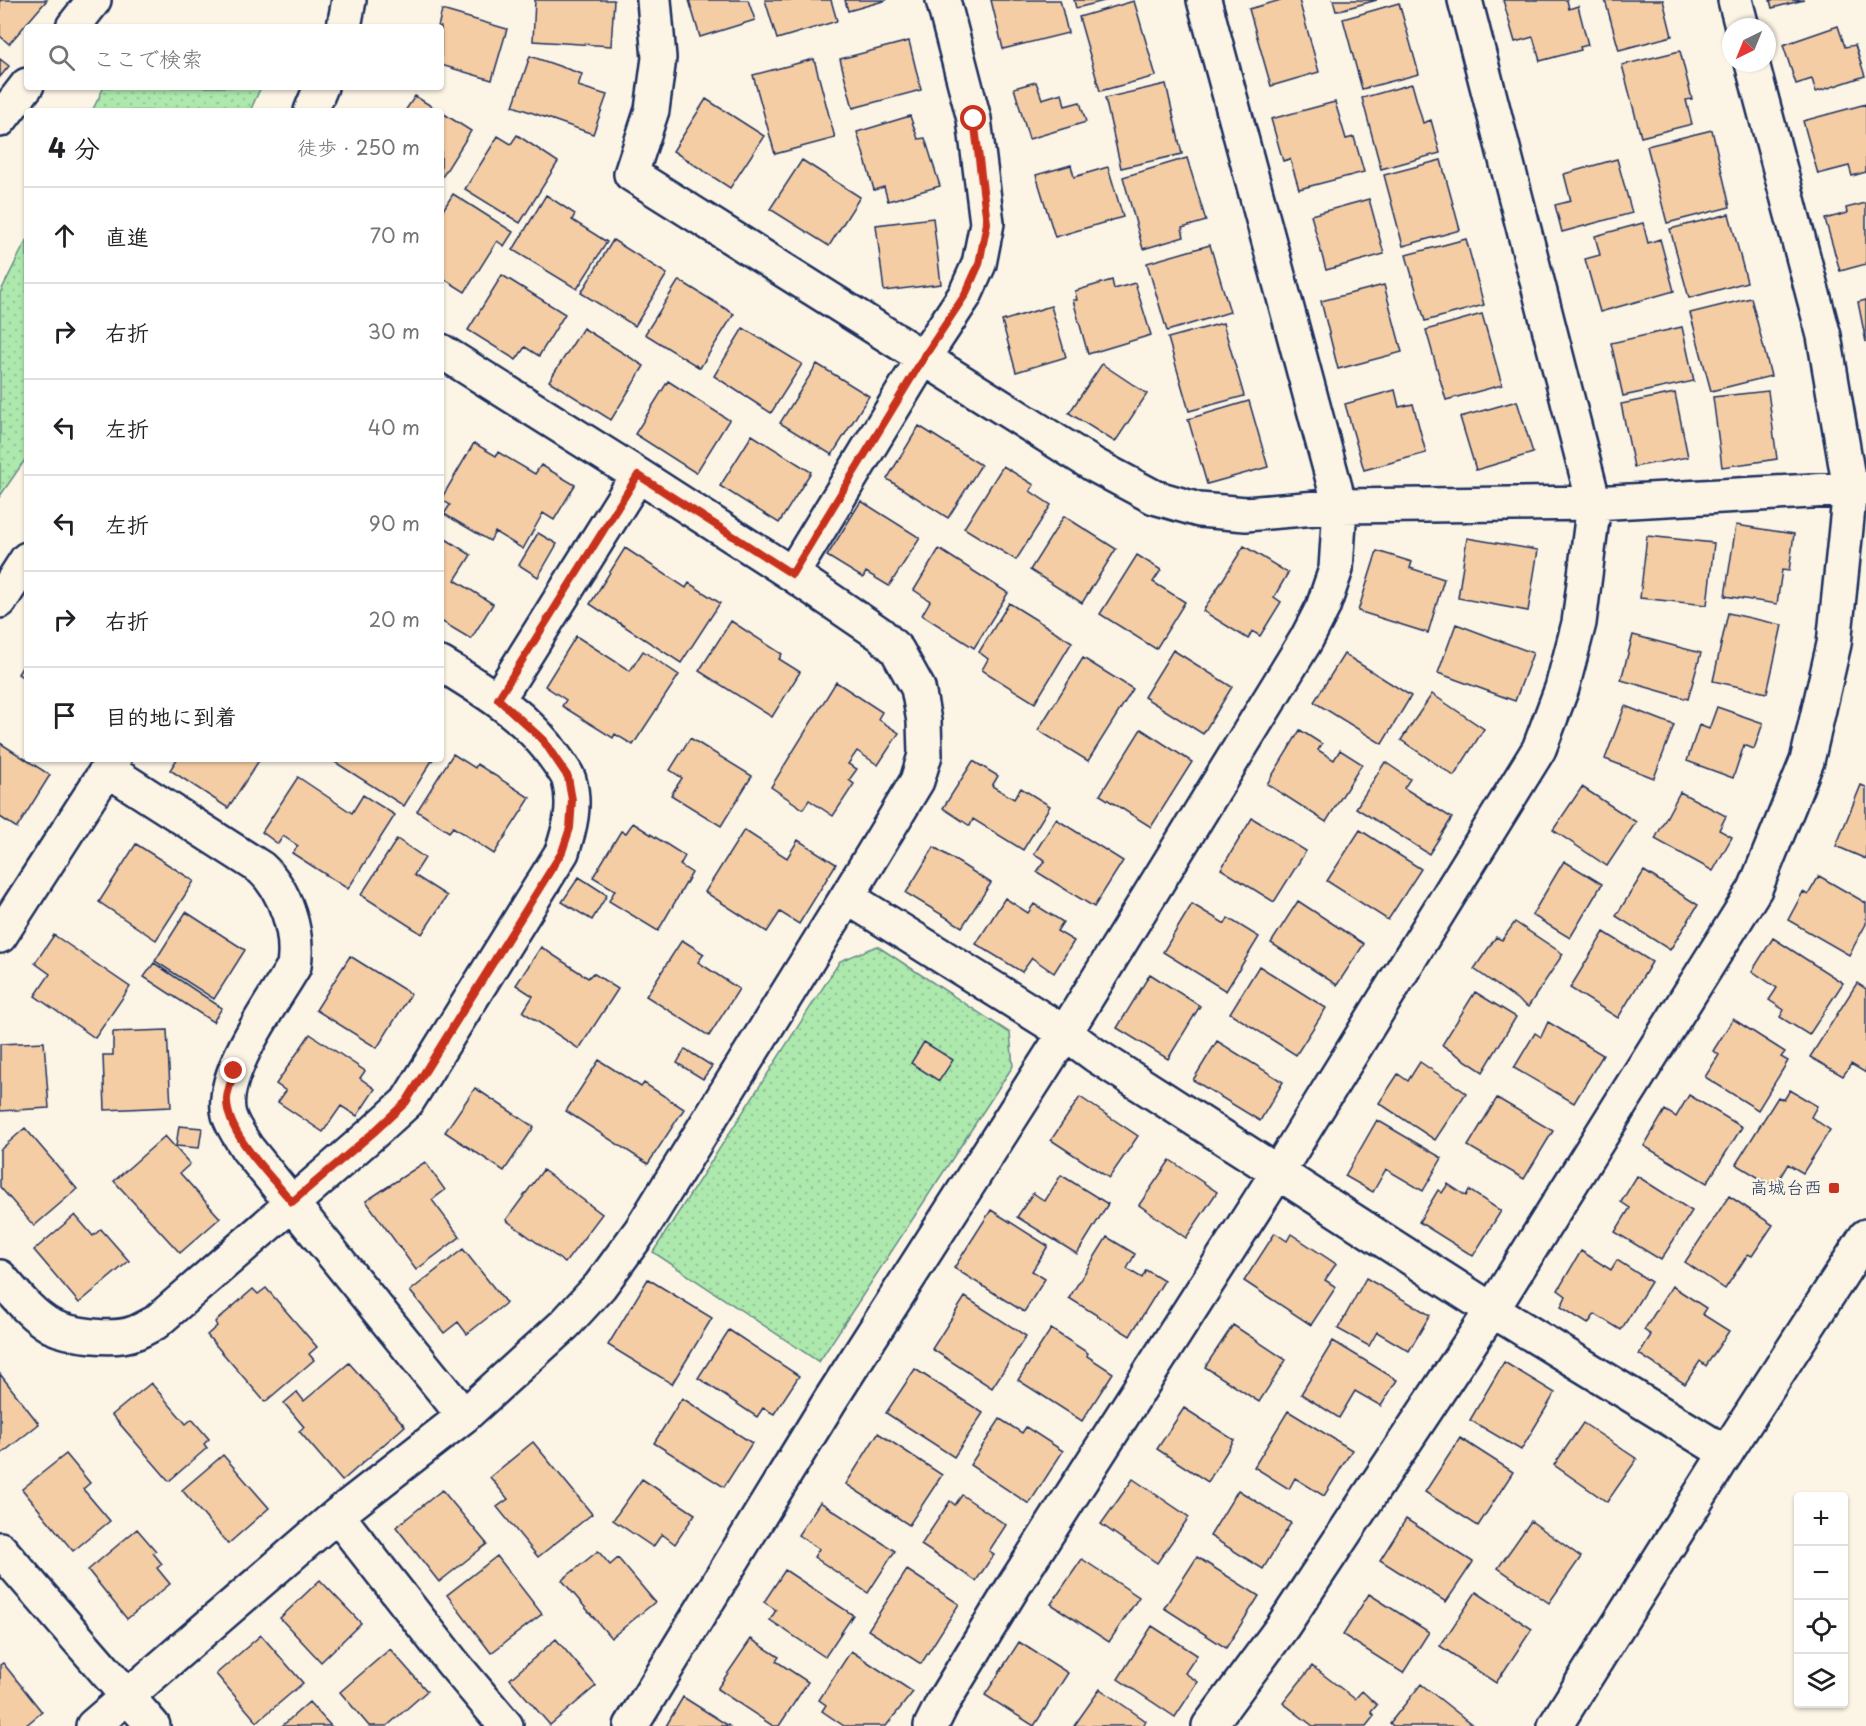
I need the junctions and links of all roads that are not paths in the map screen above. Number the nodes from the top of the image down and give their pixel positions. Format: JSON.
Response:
{"nodes":[{"id":1,"x":94,"y":0,"type":"edge"},
{"id":2,"x":349,"y":0,"type":"edge"},
{"id":3,"x":654,"y":0,"type":"edge"},
{"id":4,"x":943,"y":0,"type":"edge"},
{"id":5,"x":1204,"y":0,"type":"edge"},
{"id":6,"x":1465,"y":0,"type":"edge"},
{"id":7,"x":1735,"y":0,"type":"edge"},
{"id":8,"x":1740,"y":18,"type":"edge"},
{"id":9,"x":75,"y":24,"type":"edge"},
{"id":10,"x":345,"y":24,"type":"edge"},
{"id":11,"x":1754,"y":72,"type":"edge"},
{"id":12,"x":24,"y":89,"type":"edge"},
{"id":13,"x":320,"y":90,"type":"edge"},
{"id":14,"x":312,"y":108,"type":"edge"},
{"id":15,"x":0,"y":120,"type":"edge"},
{"id":16,"x":444,"y":353,"type":"edge"},
{"id":17,"x":924,"y":357,"type":"junction"},
{"id":18,"x":638,"y":475,"type":"junction"},
{"id":19,"x":1858,"y":489,"type":"edge"},
{"id":20,"x":1593,"y":503,"type":"junction"},
{"id":21,"x":1340,"y":506,"type":"junction"},
{"id":22,"x":24,"y":564,"type":"edge"},
{"id":23,"x":792,"y":574,"type":"junction"},
{"id":24,"x":0,"y":602,"type":"edge"},
{"id":25,"x":444,"y":666,"type":"edge"},
{"id":26,"x":498,"y":699,"type":"junction"},
{"id":27,"x":111,"y":764,"type":"edge"},
{"id":28,"x":847,"y":897,"type":"junction"},
{"id":29,"x":0,"y":936,"type":"edge"},
{"id":30,"x":1065,"y":1033,"type":"junction"},
{"id":31,"x":1278,"y":1172,"type":"junction"},
{"id":32,"x":292,"y":1202,"type":"junction"},
{"id":33,"x":1866,"y":1236,"type":"edge"},
{"id":34,"x":0,"y":1277,"type":"edge"},
{"id":35,"x":1491,"y":1310,"type":"junction"},
{"id":36,"x":464,"y":1416,"type":"junction"},
{"id":37,"x":1726,"y":1453,"type":"junction"},
{"id":38,"x":338,"y":1515,"type":"junction"},
{"id":39,"x":0,"y":1550,"type":"edge"},
{"id":40,"x":128,"y":1696,"type":"junction"},
{"id":41,"x":93,"y":1726,"type":"edge"},
{"id":42,"x":153,"y":1726,"type":"edge"},
{"id":43,"x":506,"y":1726,"type":"edge"},
{"id":44,"x":632,"y":1726,"type":"edge"},
{"id":45,"x":931,"y":1726,"type":"edge"},
{"id":46,"x":1209,"y":1726,"type":"edge"},
{"id":47,"x":1555,"y":1726,"type":"edge"}],
"edges":[{"from":1,"to":9,"type":"street"},
{"from":2,"to":10,"type":"street"},
{"from":3,"to":17,"type":"street"},
{"from":4,"to":17,"type":"street"},
{"from":5,"to":21,"type":"street"},
{"from":6,"to":20,"type":"street"},
{"from":7,"to":8,"type":"street"},
{"from":11,"to":19,"type":"street"},
{"from":12,"to":15,"type":"street"},
{"from":13,"to":14,"type":"street"},
{"from":16,"to":18,"type":"street"},
{"from":17,"to":21,"type":"street"},
{"from":17,"to":23,"type":"street"},
{"from":18,"to":23,"type":"street"},
{"from":18,"to":26,"type":"street"},
{"from":19,"to":20,"type":"street"},
{"from":19,"to":35,"type":"street"},
{"from":20,"to":21,"type":"street"},
{"from":20,"to":31,"type":"street"},
{"from":21,"to":30,"type":"street"},
{"from":22,"to":24,"type":"street"},
{"from":23,"to":28,"type":"street"},
{"from":25,"to":26,"type":"street"},
{"from":26,"to":32,"type":"street"},
{"from":27,"to":29,"type":"street"},
{"from":27,"to":32,"type":"street"},
{"from":28,"to":30,"type":"street"},
{"from":28,"to":36,"type":"street"},
{"from":30,"to":31,"type":"street"},
{"from":30,"to":44,"type":"street"},
{"from":31,"to":35,"type":"street"},
{"from":31,"to":45,"type":"street"},
{"from":32,"to":34,"type":"street"},
{"from":32,"to":36,"type":"street"},
{"from":33,"to":37,"type":"street"},
{"from":35,"to":37,"type":"street"},
{"from":35,"to":46,"type":"street"},
{"from":36,"to":38,"type":"street"},
{"from":37,"to":47,"type":"street"},
{"from":38,"to":40,"type":"street"},
{"from":38,"to":43,"type":"street"},
{"from":39,"to":40,"type":"street"},
{"from":40,"to":41,"type":"street"},
{"from":40,"to":42,"type":"street"}]}
